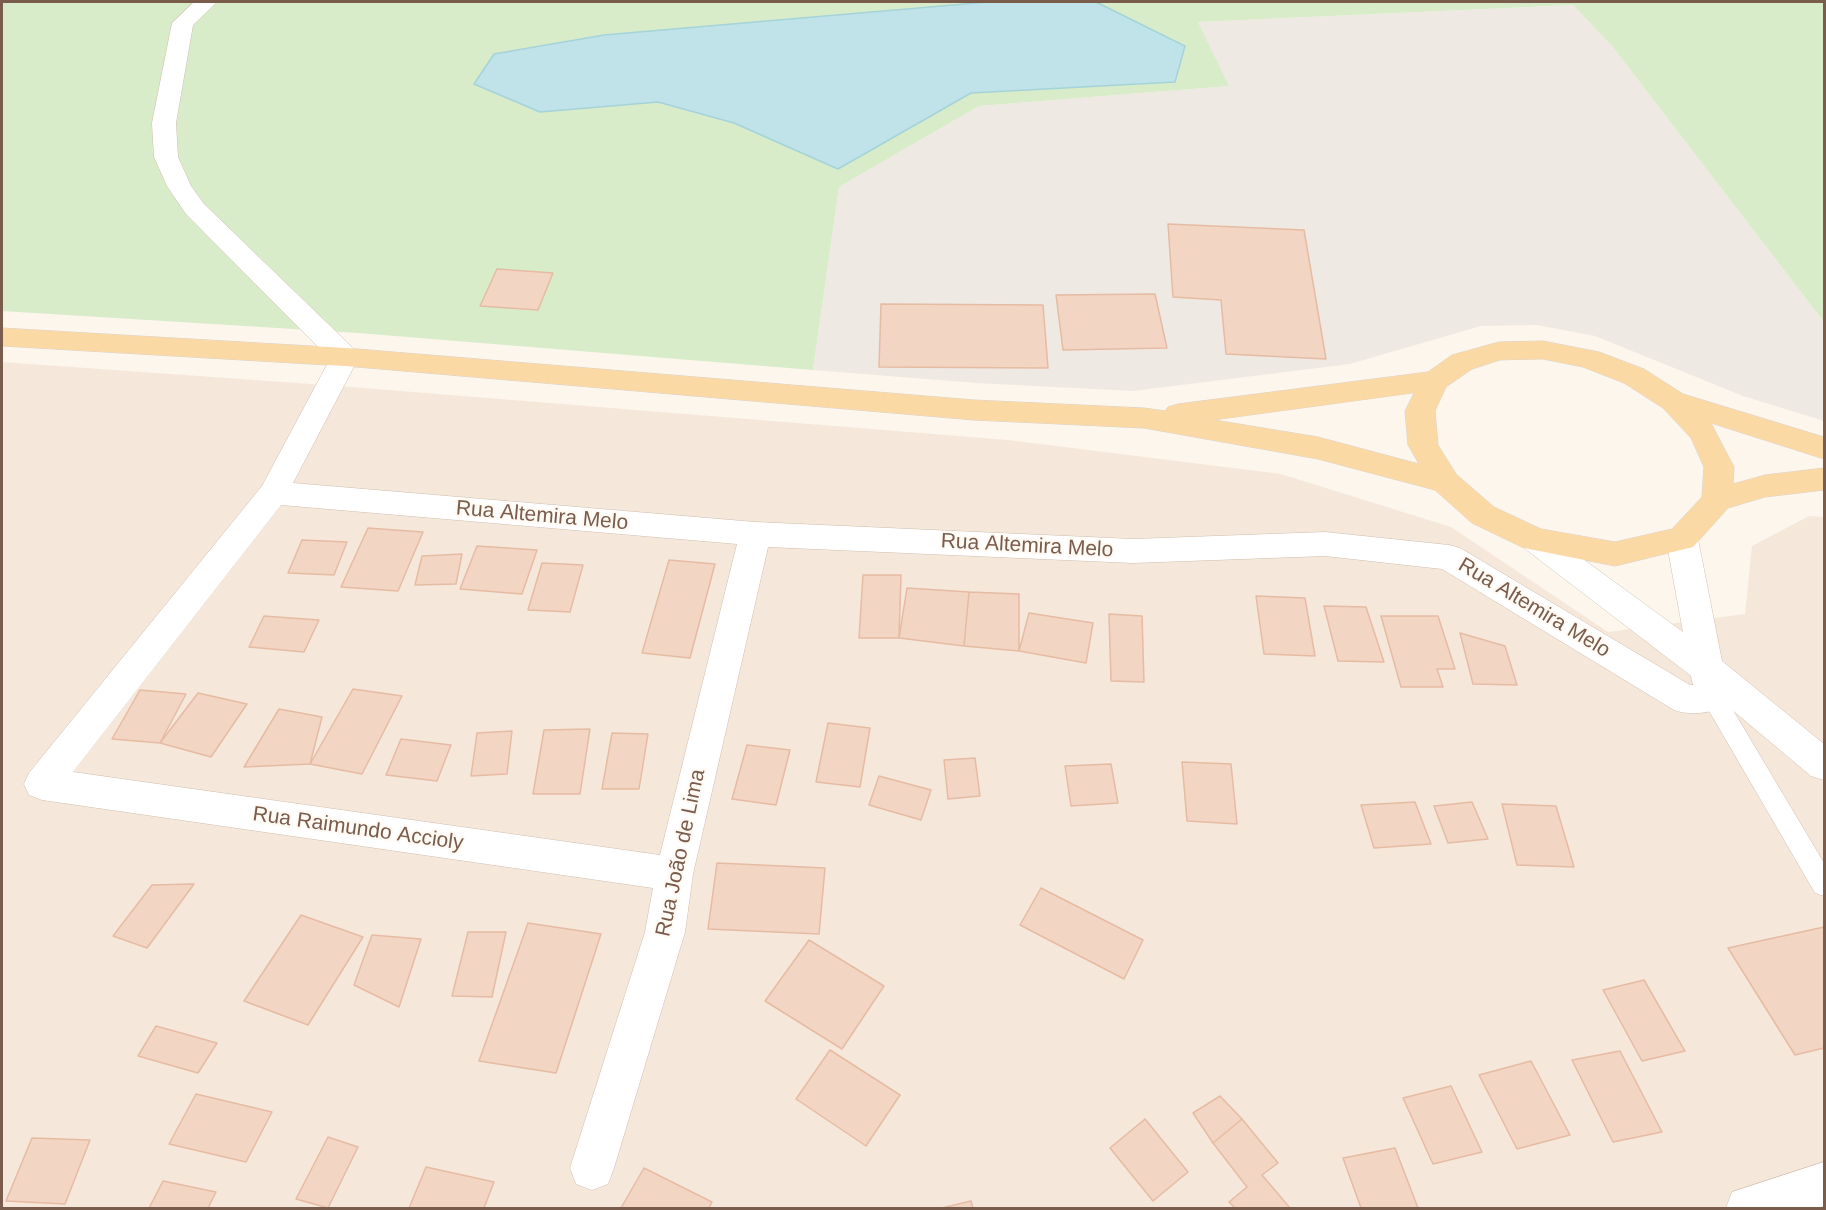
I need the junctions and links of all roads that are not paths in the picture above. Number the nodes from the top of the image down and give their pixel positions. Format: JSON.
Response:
{"nodes":[{"id":1,"x":206,"y":2,"type":"edge"},
{"id":2,"x":2,"y":337,"type":"edge"},
{"id":3,"x":345,"y":357,"type":"junction"},
{"id":4,"x":1435,"y":381,"type":"junction"},
{"id":5,"x":1673,"y":401,"type":"junction"},
{"id":6,"x":1144,"y":418,"type":"junction"},
{"id":7,"x":1824,"y":448,"type":"edge"},
{"id":8,"x":1824,"y":479,"type":"edge"},
{"id":9,"x":1445,"y":482,"type":"junction"},
{"id":10,"x":273,"y":493,"type":"junction"},
{"id":11,"x":1717,"y":500,"type":"junction"},
{"id":12,"x":755,"y":534,"type":"junction"},
{"id":13,"x":1682,"y":539,"type":"junction"},
{"id":14,"x":1535,"y":540,"type":"junction"},
{"id":15,"x":1710,"y":683,"type":"junction"},
{"id":16,"x":1824,"y":765,"type":"edge"},
{"id":17,"x":674,"y":874,"type":"junction"},
{"id":18,"x":1824,"y":885,"type":"edge"},
{"id":19,"x":592,"y":1168,"type":"dead end"},
{"id":20,"x":1824,"y":1184,"type":"edge"},
{"id":21,"x":1748,"y":1209,"type":"edge"}],
"edges":[{"from":1,"to":3,"type":"street"},
{"from":2,"to":3,"type":"main road"},
{"from":3,"to":6,"type":"main road"},
{"from":3,"to":10,"type":"street"},
{"from":4,"to":5,"type":"main road"},
{"from":4,"to":6,"type":"main road"},
{"from":4,"to":9,"type":"main road"},
{"from":5,"to":7,"type":"main road"},
{"from":5,"to":11,"type":"main road"},
{"from":6,"to":9,"type":"main road"},
{"from":8,"to":11,"type":"main road"},
{"from":9,"to":14,"type":"main road"},
{"from":10,"to":12,"type":"street","name":"Rua Altemira Melo"},
{"from":10,"to":17,"type":"street","name":"Rua Raimundo Accioly"},
{"from":11,"to":13,"type":"main road"},
{"from":12,"to":15,"type":"street","name":"Rua Altemira Melo"},
{"from":12,"to":17,"type":"street","name":"Rua João de Lima"},
{"from":13,"to":14,"type":"main road"},
{"from":13,"to":15,"type":"street"},
{"from":14,"to":15,"type":"street"},
{"from":15,"to":16,"type":"street"},
{"from":15,"to":18,"type":"lane"},
{"from":17,"to":19,"type":"street","name":"Rua João de Lima"},
{"from":20,"to":21,"type":"street"}]}
